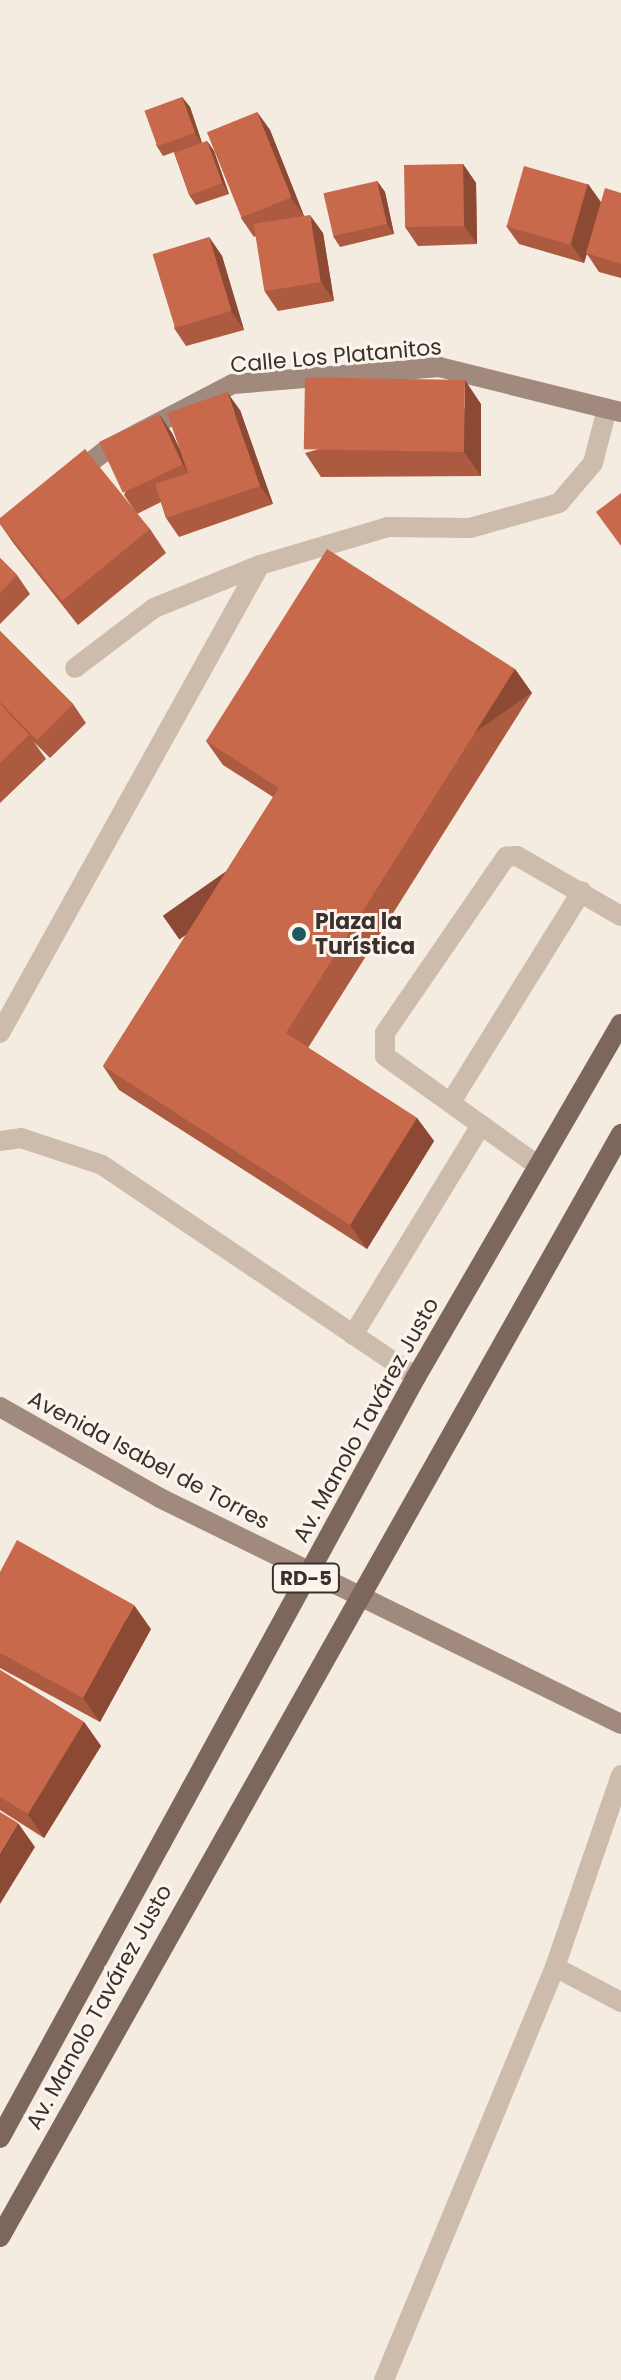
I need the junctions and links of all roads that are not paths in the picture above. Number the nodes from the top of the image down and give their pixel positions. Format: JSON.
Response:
{"nodes":[{"id":1,"x":614,"y":410,"type":"edge"},
{"id":2,"x":50,"y":494,"type":"edge"},
{"id":3,"x":260,"y":565,"type":"junction"},
{"id":4,"x":75,"y":668,"type":"dead end"},
{"id":5,"x":582,"y":891,"type":"junction"},
{"id":6,"x":621,"y":916,"type":"edge"},
{"id":7,"x":621,"y":1024,"type":"edge"},
{"id":8,"x":0,"y":1033,"type":"edge"},
{"id":9,"x":451,"y":1102,"type":"junction"},
{"id":10,"x":481,"y":1125,"type":"junction"},
{"id":11,"x":621,"y":1134,"type":"edge"},
{"id":12,"x":0,"y":1141,"type":"edge"},
{"id":13,"x":537,"y":1165,"type":"junction"},
{"id":14,"x":353,"y":1335,"type":"junction"},
{"id":15,"x":416,"y":1377,"type":"junction"},
{"id":16,"x":0,"y":1407,"type":"edge"},
{"id":17,"x":621,"y":1724,"type":"edge"},
{"id":18,"x":621,"y":1775,"type":"edge"},
{"id":19,"x":555,"y":1967,"type":"junction"},
{"id":20,"x":621,"y":2002,"type":"edge"},
{"id":21,"x":0,"y":2138,"type":"edge"},
{"id":22,"x":0,"y":2237,"type":"edge"},
{"id":23,"x":384,"y":2380,"type":"edge"}],
"edges":[{"from":1,"to":2,"type":"street","name":"Calle Los Platanitos"},
{"from":1,"to":3,"type":"street"},
{"from":3,"to":4,"type":"street"},
{"from":3,"to":8,"type":"street"},
{"from":5,"to":6,"type":"street"},
{"from":5,"to":9,"type":"street"},
{"from":5,"to":9,"type":"street"},
{"from":7,"to":13,"type":"main road","name":"Av. Manolo Tavárez Justo","number":"RD-5"},
{"from":9,"to":10,"type":"street"},
{"from":10,"to":13,"type":"street"},
{"from":10,"to":14,"type":"street"},
{"from":11,"to":22,"type":"main road","name":"Av. Manolo Tavárez Justo","number":"RD-5"},
{"from":12,"to":14,"type":"street"},
{"from":13,"to":15,"type":"main road","name":"Av. Manolo Tavárez Justo","number":"RD-5"},
{"from":14,"to":15,"type":"street"},
{"from":15,"to":21,"type":"main road","name":"Av. Manolo Tavárez Justo","number":"RD-5"},
{"from":16,"to":17,"type":"street","name":"Avenida Isabel de Torres"},
{"from":18,"to":19,"type":"street"},
{"from":19,"to":20,"type":"street"},
{"from":19,"to":23,"type":"street"}]}
